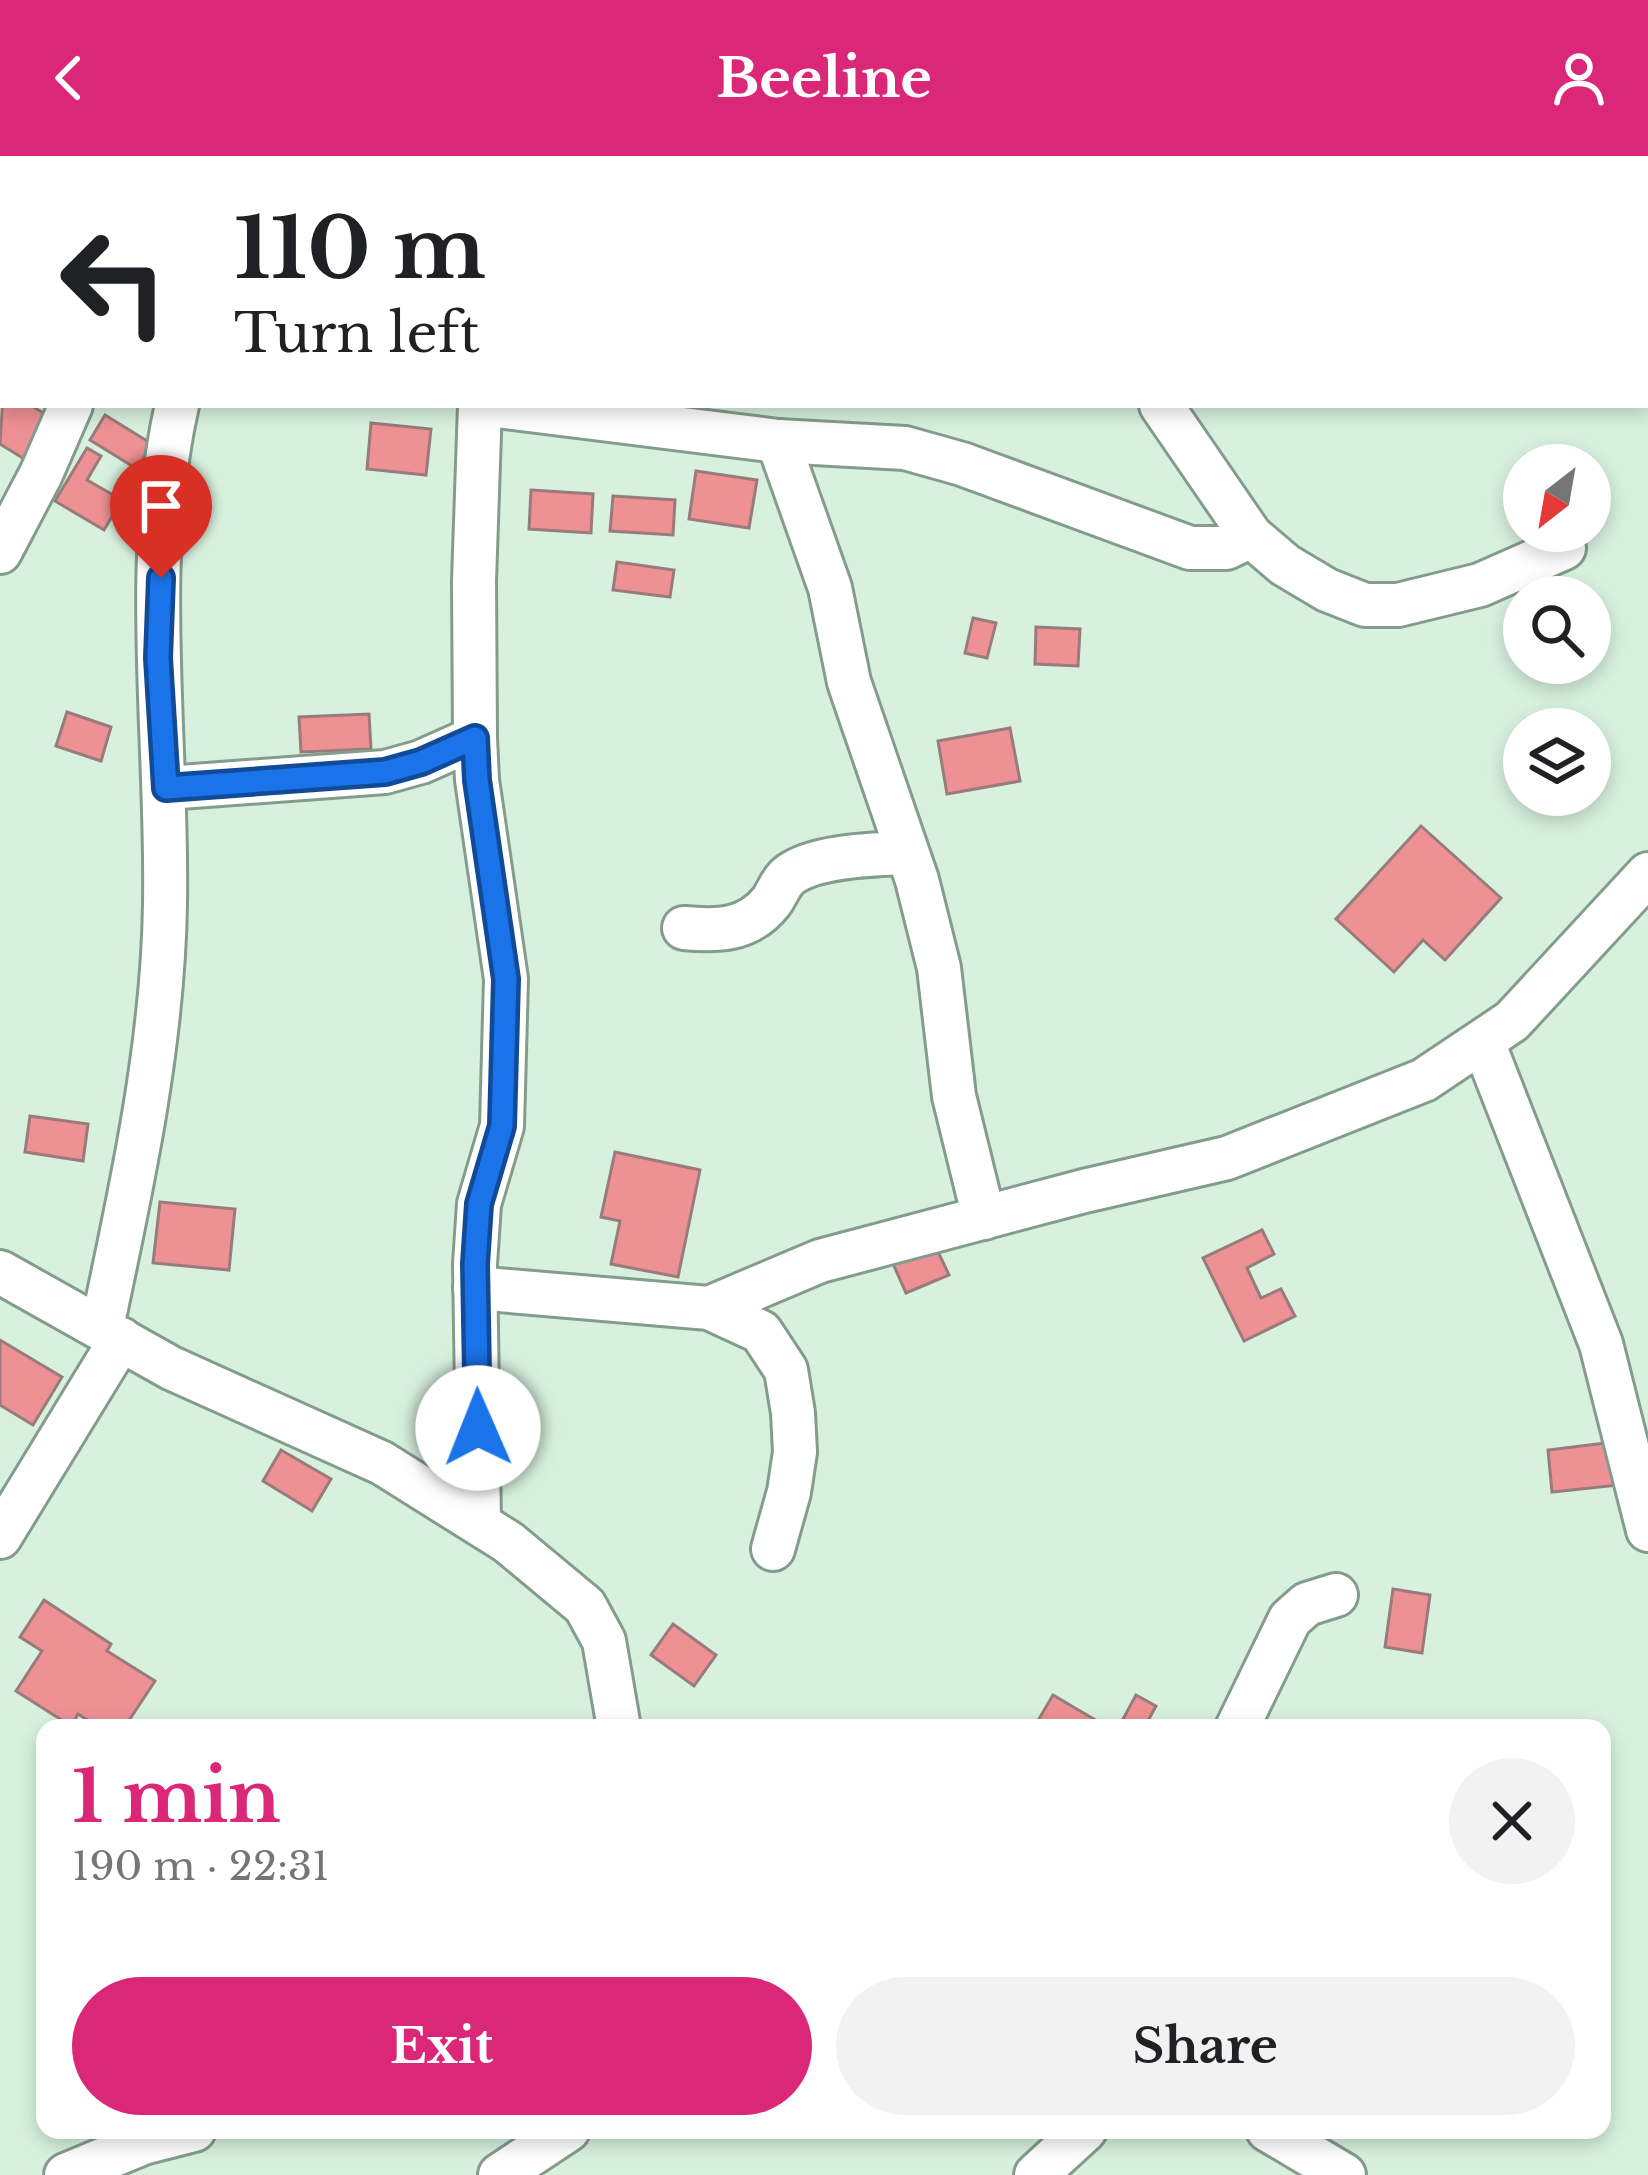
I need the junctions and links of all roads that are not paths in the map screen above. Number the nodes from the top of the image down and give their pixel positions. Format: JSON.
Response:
{"nodes":[{"id":1,"x":70,"y":408,"type":"edge"},
{"id":2,"x":176,"y":408,"type":"edge"},
{"id":3,"x":484,"y":408,"type":"edge"},
{"id":4,"x":532,"y":408,"type":"edge"},
{"id":5,"x":1163,"y":408,"type":"edge"},
{"id":6,"x":595,"y":412,"type":"edge"},
{"id":7,"x":778,"y":442,"type":"junction"},
{"id":8,"x":1251,"y":536,"type":"junction"},
{"id":9,"x":0,"y":552,"type":"edge"},
{"id":10,"x":1555,"y":552,"type":"edge"},
{"id":11,"x":475,"y":738,"type":"junction"},
{"id":12,"x":166,"y":788,"type":"junction"},
{"id":13,"x":906,"y":853,"type":"junction"},
{"id":14,"x":1648,"y":874,"type":"edge"},
{"id":15,"x":684,"y":928,"type":"dead end"},
{"id":16,"x":1484,"y":1042,"type":"junction"},
{"id":17,"x":984,"y":1218,"type":"junction"},
{"id":18,"x":0,"y":1272,"type":"edge"},
{"id":19,"x":475,"y":1288,"type":"junction"},
{"id":20,"x":709,"y":1308,"type":"junction"},
{"id":21,"x":111,"y":1333,"type":"junction"},
{"id":22,"x":479,"y":1522,"type":"junction"},
{"id":23,"x":1648,"y":1530,"type":"edge"},
{"id":24,"x":0,"y":1538,"type":"edge"},
{"id":25,"x":773,"y":1549,"type":"dead end"},
{"id":26,"x":1336,"y":1595,"type":"dead end"},
{"id":27,"x":617,"y":1719,"type":"edge"},
{"id":28,"x":1241,"y":1719,"type":"edge"},
{"id":29,"x":159,"y":2139,"type":"edge"},
{"id":30,"x":554,"y":2139,"type":"edge"},
{"id":31,"x":1075,"y":2139,"type":"edge"},
{"id":32,"x":1283,"y":2139,"type":"edge"},
{"id":33,"x":66,"y":2175,"type":"edge"},
{"id":34,"x":500,"y":2175,"type":"edge"},
{"id":35,"x":1036,"y":2175,"type":"edge"},
{"id":36,"x":1342,"y":2175,"type":"edge"}],
"edges":[{"from":1,"to":9,"type":"street"},
{"from":2,"to":12,"type":"street"},
{"from":3,"to":11,"type":"street"},
{"from":4,"to":6,"type":"street"},
{"from":5,"to":8,"type":"street"},
{"from":6,"to":7,"type":"street"},
{"from":7,"to":8,"type":"street"},
{"from":7,"to":13,"type":"street"},
{"from":8,"to":10,"type":"street"},
{"from":11,"to":12,"type":"street"},
{"from":11,"to":19,"type":"street"},
{"from":12,"to":21,"type":"street"},
{"from":13,"to":15,"type":"street"},
{"from":13,"to":17,"type":"street"},
{"from":14,"to":16,"type":"street"},
{"from":16,"to":17,"type":"street"},
{"from":16,"to":23,"type":"street"},
{"from":17,"to":20,"type":"street"},
{"from":18,"to":21,"type":"street"},
{"from":19,"to":20,"type":"street"},
{"from":19,"to":22,"type":"street"},
{"from":20,"to":25,"type":"street"},
{"from":21,"to":22,"type":"street"},
{"from":21,"to":24,"type":"street"},
{"from":22,"to":27,"type":"street"},
{"from":26,"to":28,"type":"street"},
{"from":29,"to":33,"type":"street"},
{"from":30,"to":34,"type":"street"},
{"from":31,"to":35,"type":"street"},
{"from":32,"to":36,"type":"street"}]}
